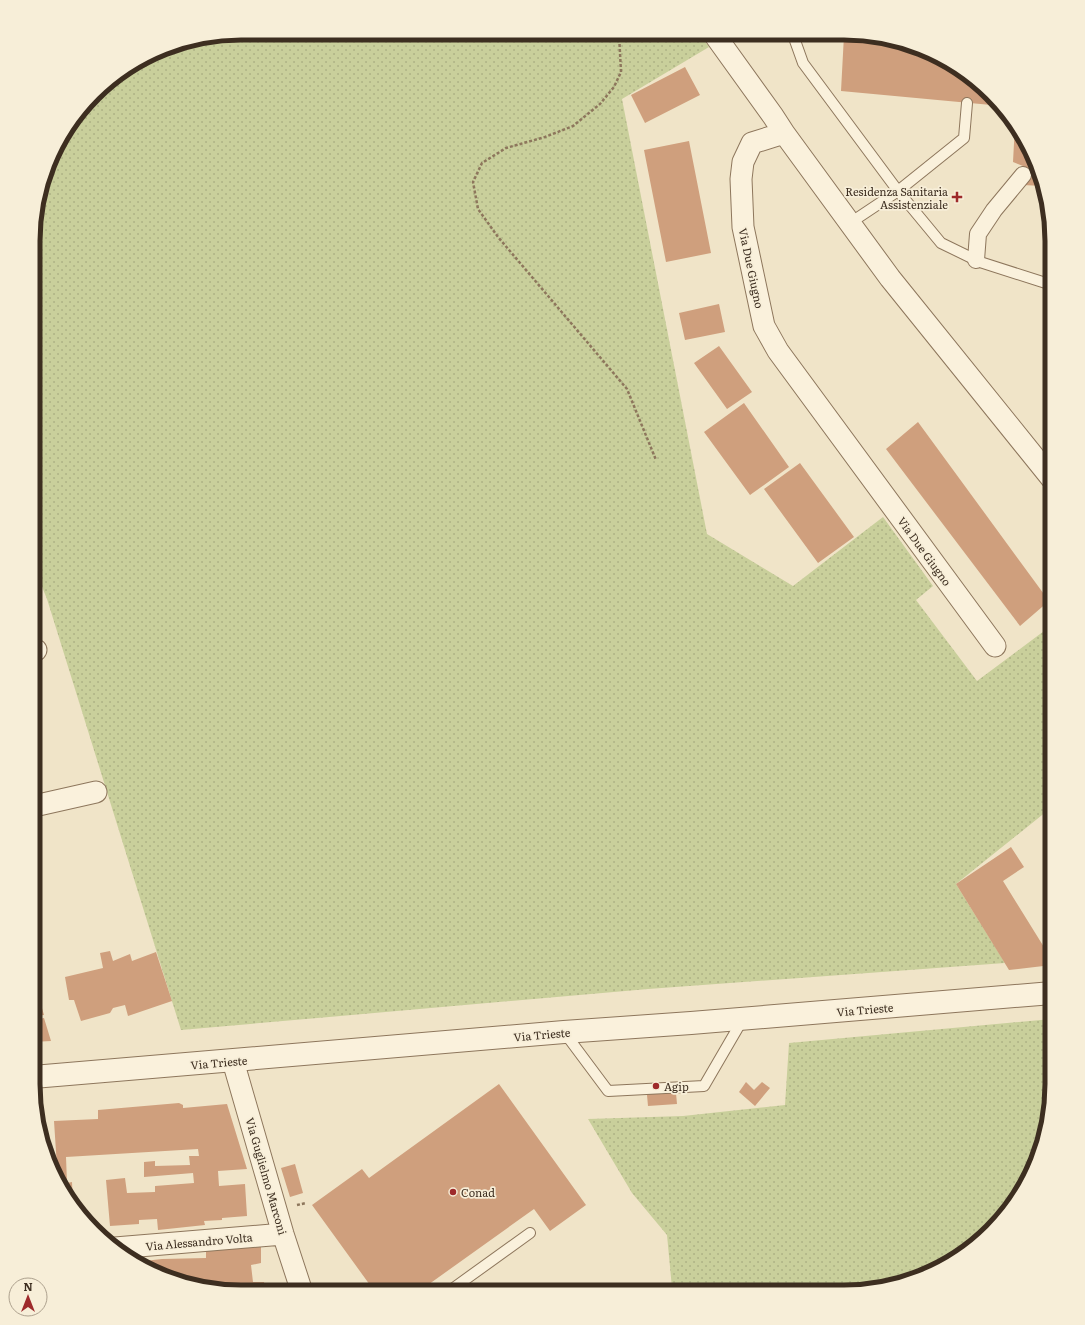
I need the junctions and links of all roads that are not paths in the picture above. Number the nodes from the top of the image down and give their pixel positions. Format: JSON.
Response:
{"nodes":[{"id":1,"x":718,"y":40,"type":"edge"},
{"id":2,"x":795,"y":40,"type":"edge"},
{"id":3,"x":967,"y":103,"type":"dead end"},
{"id":4,"x":784,"y":133,"type":"junction"},
{"id":5,"x":1023,"y":175,"type":"dead end"},
{"id":6,"x":898,"y":191,"type":"junction"},
{"id":7,"x":850,"y":223,"type":"junction"},
{"id":8,"x":976,"y":260,"type":"junction"},
{"id":9,"x":1045,"y":283,"type":"edge"},
{"id":10,"x":1045,"y":469,"type":"edge"},
{"id":11,"x":995,"y":646,"type":"dead end"},
{"id":12,"x":96,"y":792,"type":"dead end"},
{"id":13,"x":40,"y":805,"type":"edge"},
{"id":14,"x":1045,"y":994,"type":"edge"},
{"id":15,"x":743,"y":1019,"type":"junction"},
{"id":16,"x":564,"y":1032,"type":"junction"},
{"id":17,"x":233,"y":1061,"type":"junction"},
{"id":18,"x":40,"y":1076,"type":"edge"},
{"id":19,"x":530,"y":1233,"type":"dead end"},
{"id":20,"x":283,"y":1234,"type":"junction"},
{"id":21,"x":124,"y":1247,"type":"edge"},
{"id":22,"x":300,"y":1285,"type":"edge"},
{"id":23,"x":458,"y":1285,"type":"edge"}],
"edges":[{"from":1,"to":4,"type":"street"},
{"from":2,"to":6,"type":"lane"},
{"from":3,"to":6,"type":"lane"},
{"from":4,"to":7,"type":"street"},
{"from":4,"to":11,"type":"street","name":"Via Due Giugno"},
{"from":5,"to":8,"type":"street"},
{"from":6,"to":7,"type":"lane"},
{"from":6,"to":8,"type":"lane"},
{"from":7,"to":10,"type":"street"},
{"from":8,"to":9,"type":"lane"},
{"from":12,"to":13,"type":"street"},
{"from":14,"to":15,"type":"street","name":"Via Trieste"},
{"from":15,"to":16,"type":"street","name":"Via Trieste"},
{"from":15,"to":16,"type":"lane"},
{"from":16,"to":17,"type":"street","name":"Via Trieste"},
{"from":17,"to":18,"type":"street","name":"Via Trieste"},
{"from":17,"to":20,"type":"street","name":"Via Guglielmo Marconi"},
{"from":19,"to":23,"type":"lane"},
{"from":20,"to":21,"type":"street","name":"Via Alessandro Volta"},
{"from":20,"to":22,"type":"street","name":"Via Guglielmo Marconi"}]}
